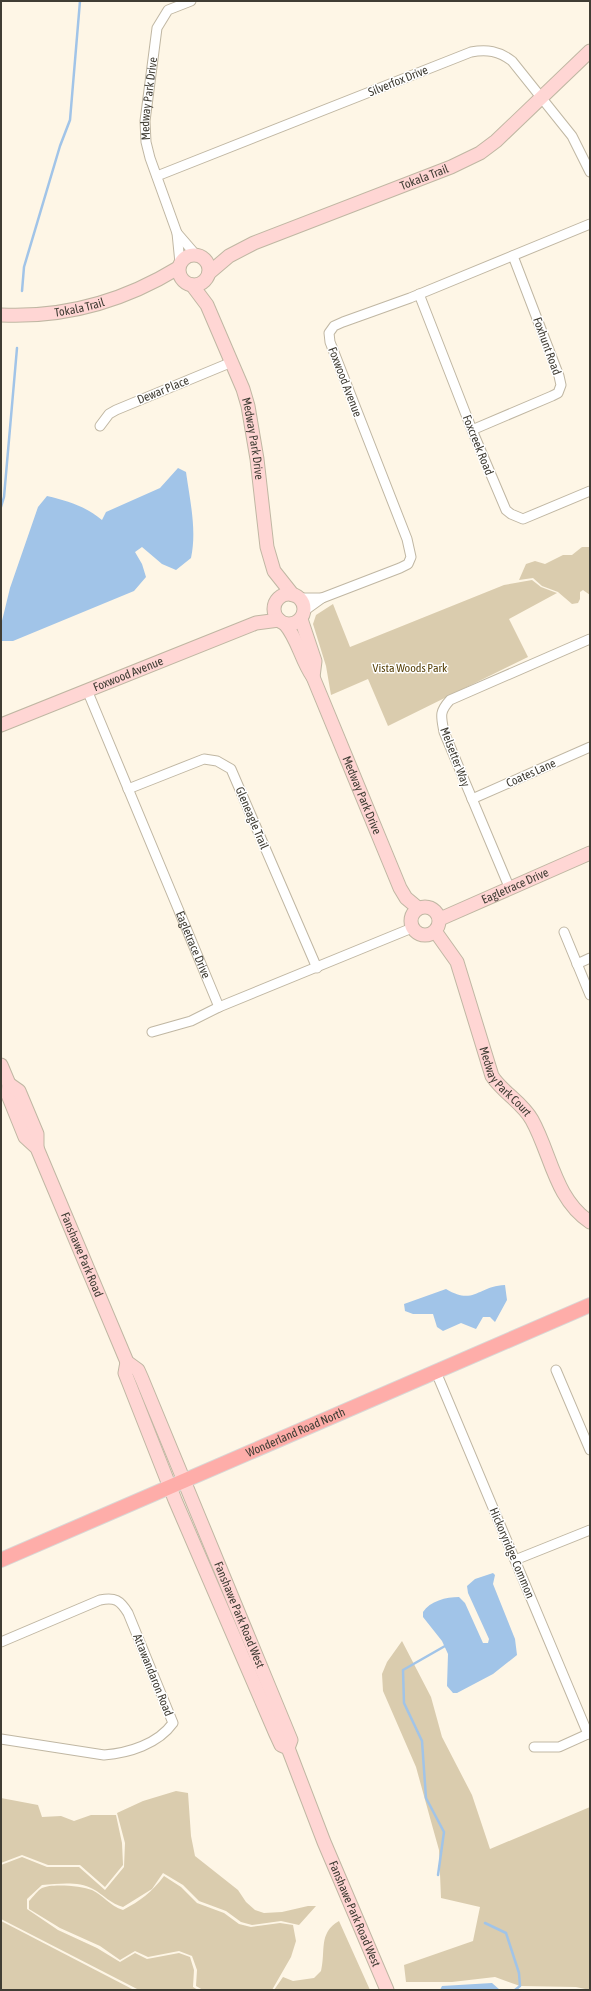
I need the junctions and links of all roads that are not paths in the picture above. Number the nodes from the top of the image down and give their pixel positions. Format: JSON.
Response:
{"nodes":[{"id":1,"x":191,"y":1,"type":"edge"},
{"id":2,"x":590,"y":51,"type":"edge"},
{"id":3,"x":541,"y":98,"type":"junction"},
{"id":4,"x":590,"y":172,"type":"edge"},
{"id":5,"x":157,"y":176,"type":"junction"},
{"id":6,"x":590,"y":224,"type":"edge"},
{"id":7,"x":177,"y":233,"type":"junction"},
{"id":8,"x":200,"y":256,"type":"junction"},
{"id":9,"x":229,"y":256,"type":"junction"},
{"id":10,"x":513,"y":256,"type":"junction"},
{"id":11,"x":179,"y":265,"type":"junction"},
{"id":12,"x":207,"y":277,"type":"junction"},
{"id":13,"x":154,"y":282,"type":"junction"},
{"id":14,"x":187,"y":283,"type":"junction"},
{"id":15,"x":418,"y":294,"type":"junction"},
{"id":16,"x":208,"y":305,"type":"junction"},
{"id":17,"x":1,"y":315,"type":"edge"},
{"id":18,"x":232,"y":362,"type":"junction"},
{"id":19,"x":100,"y":426,"type":"dead end"},
{"id":20,"x":472,"y":430,"type":"junction"},
{"id":21,"x":590,"y":491,"type":"edge"},
{"id":22,"x":278,"y":578,"type":"junction"},
{"id":23,"x":296,"y":596,"type":"junction"},
{"id":24,"x":322,"y":598,"type":"junction"},
{"id":25,"x":276,"y":604,"type":"junction"},
{"id":26,"x":302,"y":615,"type":"junction"},
{"id":27,"x":282,"y":622,"type":"junction"},
{"id":28,"x":256,"y":623,"type":"junction"},
{"id":29,"x":590,"y":639,"type":"edge"},
{"id":30,"x":313,"y":677,"type":"junction"},
{"id":31,"x":87,"y":690,"type":"junction"},
{"id":32,"x":1,"y":725,"type":"edge"},
{"id":33,"x":590,"y":747,"type":"edge"},
{"id":34,"x":128,"y":789,"type":"junction"},
{"id":35,"x":472,"y":799,"type":"junction"},
{"id":36,"x":590,"y":853,"type":"edge"},
{"id":37,"x":510,"y":889,"type":"junction"},
{"id":38,"x":418,"y":908,"type":"junction"},
{"id":39,"x":437,"y":925,"type":"junction"},
{"id":40,"x":412,"y":928,"type":"junction"},
{"id":41,"x":564,"y":932,"type":"dead end"},
{"id":42,"x":590,"y":958,"type":"edge"},
{"id":43,"x":577,"y":964,"type":"junction"},
{"id":44,"x":317,"y":968,"type":"junction"},
{"id":45,"x":590,"y":995,"type":"edge"},
{"id":46,"x":220,"y":1007,"type":"junction"},
{"id":47,"x":152,"y":1032,"type":"dead end"},
{"id":48,"x":1,"y":1065,"type":"edge"},
{"id":49,"x":590,"y":1222,"type":"edge"},
{"id":50,"x":590,"y":1305,"type":"edge"},
{"id":51,"x":127,"y":1362,"type":"junction"},
{"id":52,"x":556,"y":1370,"type":"dead end"},
{"id":53,"x":436,"y":1372,"type":"junction"},
{"id":54,"x":590,"y":1450,"type":"edge"},
{"id":55,"x":185,"y":1481,"type":"junction"},
{"id":56,"x":170,"y":1487,"type":"junction"},
{"id":57,"x":590,"y":1530,"type":"edge"},
{"id":58,"x":1,"y":1560,"type":"edge"},
{"id":59,"x":515,"y":1560,"type":"junction"},
{"id":60,"x":1,"y":1642,"type":"edge"},
{"id":61,"x":589,"y":1734,"type":"edge"},
{"id":62,"x":1,"y":1739,"type":"edge"},
{"id":63,"x":534,"y":1747,"type":"dead end"},
{"id":64,"x":288,"y":1748,"type":"junction"},
{"id":65,"x":387,"y":1990,"type":"edge"}],
"edges":[{"from":1,"to":5,"type":"street","name":"Medway Park Drive"},
{"from":2,"to":3,"type":"street","name":"Tokala Trail"},
{"from":3,"to":4,"type":"street","name":"Silverfox Drive"},
{"from":3,"to":5,"type":"street","name":"Silverfox Drive"},
{"from":3,"to":9,"type":"street","name":"Tokala Trail"},
{"from":5,"to":7,"type":"street","name":"Medway Park Drive"},
{"from":6,"to":10,"type":"street","name":"Foxwood Avenue"},
{"from":7,"to":8,"type":"street","name":"Medway Park Drive"},
{"from":7,"to":11,"type":"street","name":"Medway Park Drive"},
{"from":8,"to":9,"type":"street","name":"Tokala Trail"},
{"from":8,"to":11,"type":"street"},
{"from":8,"to":12,"type":"street"},
{"from":9,"to":12,"type":"street","name":"Tokala Trail"},
{"from":10,"to":15,"type":"street","name":"Foxwood Avenue"},
{"from":10,"to":20,"type":"street","name":"Foxhunt Road"},
{"from":11,"to":13,"type":"street","name":"Tokala Trail"},
{"from":11,"to":14,"type":"street"},
{"from":12,"to":14,"type":"street"},
{"from":12,"to":16,"type":"street","name":"Medway Park Drive"},
{"from":13,"to":14,"type":"street","name":"Tokala Trail"},
{"from":13,"to":17,"type":"street","name":"Tokala Trail"},
{"from":14,"to":16,"type":"street","name":"Medway Park Drive"},
{"from":15,"to":20,"type":"street","name":"Foxcreek Road"},
{"from":15,"to":24,"type":"street","name":"Foxwood Avenue"},
{"from":16,"to":18,"type":"street","name":"Medway Park Drive"},
{"from":18,"to":19,"type":"street","name":"Dewar Place"},
{"from":18,"to":22,"type":"street","name":"Medway Park Drive"},
{"from":20,"to":21,"type":"street","name":"Foxcreek Road"},
{"from":22,"to":23,"type":"street","name":"Medway Park Drive"},
{"from":22,"to":25,"type":"street","name":"Medway Park Drive"},
{"from":23,"to":24,"type":"street","name":"Foxwood Avenue"},
{"from":23,"to":25,"type":"street"},
{"from":23,"to":26,"type":"street"},
{"from":24,"to":26,"type":"street","name":"Foxwood Avenue"},
{"from":25,"to":27,"type":"street"},
{"from":25,"to":28,"type":"street","name":"Foxwood Avenue"},
{"from":26,"to":27,"type":"street"},
{"from":26,"to":30,"type":"street","name":"Medway Park Drive"},
{"from":27,"to":28,"type":"street","name":"Foxwood Avenue"},
{"from":27,"to":30,"type":"street","name":"Medway Park Drive"},
{"from":28,"to":31,"type":"street","name":"Foxwood Avenue"},
{"from":29,"to":35,"type":"street","name":"Melsetter Way"},
{"from":30,"to":38,"type":"street","name":"Medway Park Drive"},
{"from":31,"to":32,"type":"street","name":"Foxwood Avenue"},
{"from":31,"to":34,"type":"street","name":"Eagletrace Drive"},
{"from":33,"to":35,"type":"street","name":"Coates Lane"},
{"from":34,"to":44,"type":"street","name":"Gleneagle Trail"},
{"from":34,"to":46,"type":"street","name":"Eagletrace Drive"},
{"from":35,"to":37,"type":"street","name":"Melsetter Way"},
{"from":36,"to":37,"type":"street","name":"Eagletrace Drive"},
{"from":37,"to":39,"type":"street","name":"Eagletrace Drive"},
{"from":38,"to":39,"type":"street"},
{"from":38,"to":40,"type":"street"},
{"from":39,"to":40,"type":"street"},
{"from":39,"to":49,"type":"street","name":"Medway Park Court"},
{"from":40,"to":44,"type":"street"},
{"from":41,"to":43,"type":"street"},
{"from":42,"to":43,"type":"street"},
{"from":43,"to":45,"type":"street"},
{"from":44,"to":46,"type":"street"},
{"from":46,"to":47,"type":"street"},
{"from":48,"to":51,"type":"street","name":"Fanshawe Park Road"},
{"from":50,"to":53,"type":"main road","name":"Wonderland Road North"},
{"from":51,"to":55,"type":"street","name":"Fanshawe Park Road"},
{"from":51,"to":56,"type":"street","name":"Fanshawe Park Road"},
{"from":52,"to":54,"type":"street"},
{"from":53,"to":55,"type":"main road","name":"Wonderland Road North"},
{"from":53,"to":59,"type":"street","name":"Hickoryridge Common"},
{"from":55,"to":56,"type":"main road","name":"Wonderland Road North"},
{"from":55,"to":64,"type":"street","name":"Fanshawe Park Road West"},
{"from":56,"to":58,"type":"main road","name":"Wonderland Road North"},
{"from":56,"to":64,"type":"street","name":"Fanshawe Park Road West"},
{"from":57,"to":59,"type":"street"},
{"from":59,"to":61,"type":"street","name":"Hickoryridge Common"},
{"from":60,"to":62,"type":"street","name":"Attawandaron Road"},
{"from":61,"to":63,"type":"street"},
{"from":64,"to":65,"type":"street","name":"Fanshawe Park Road West"}]}
